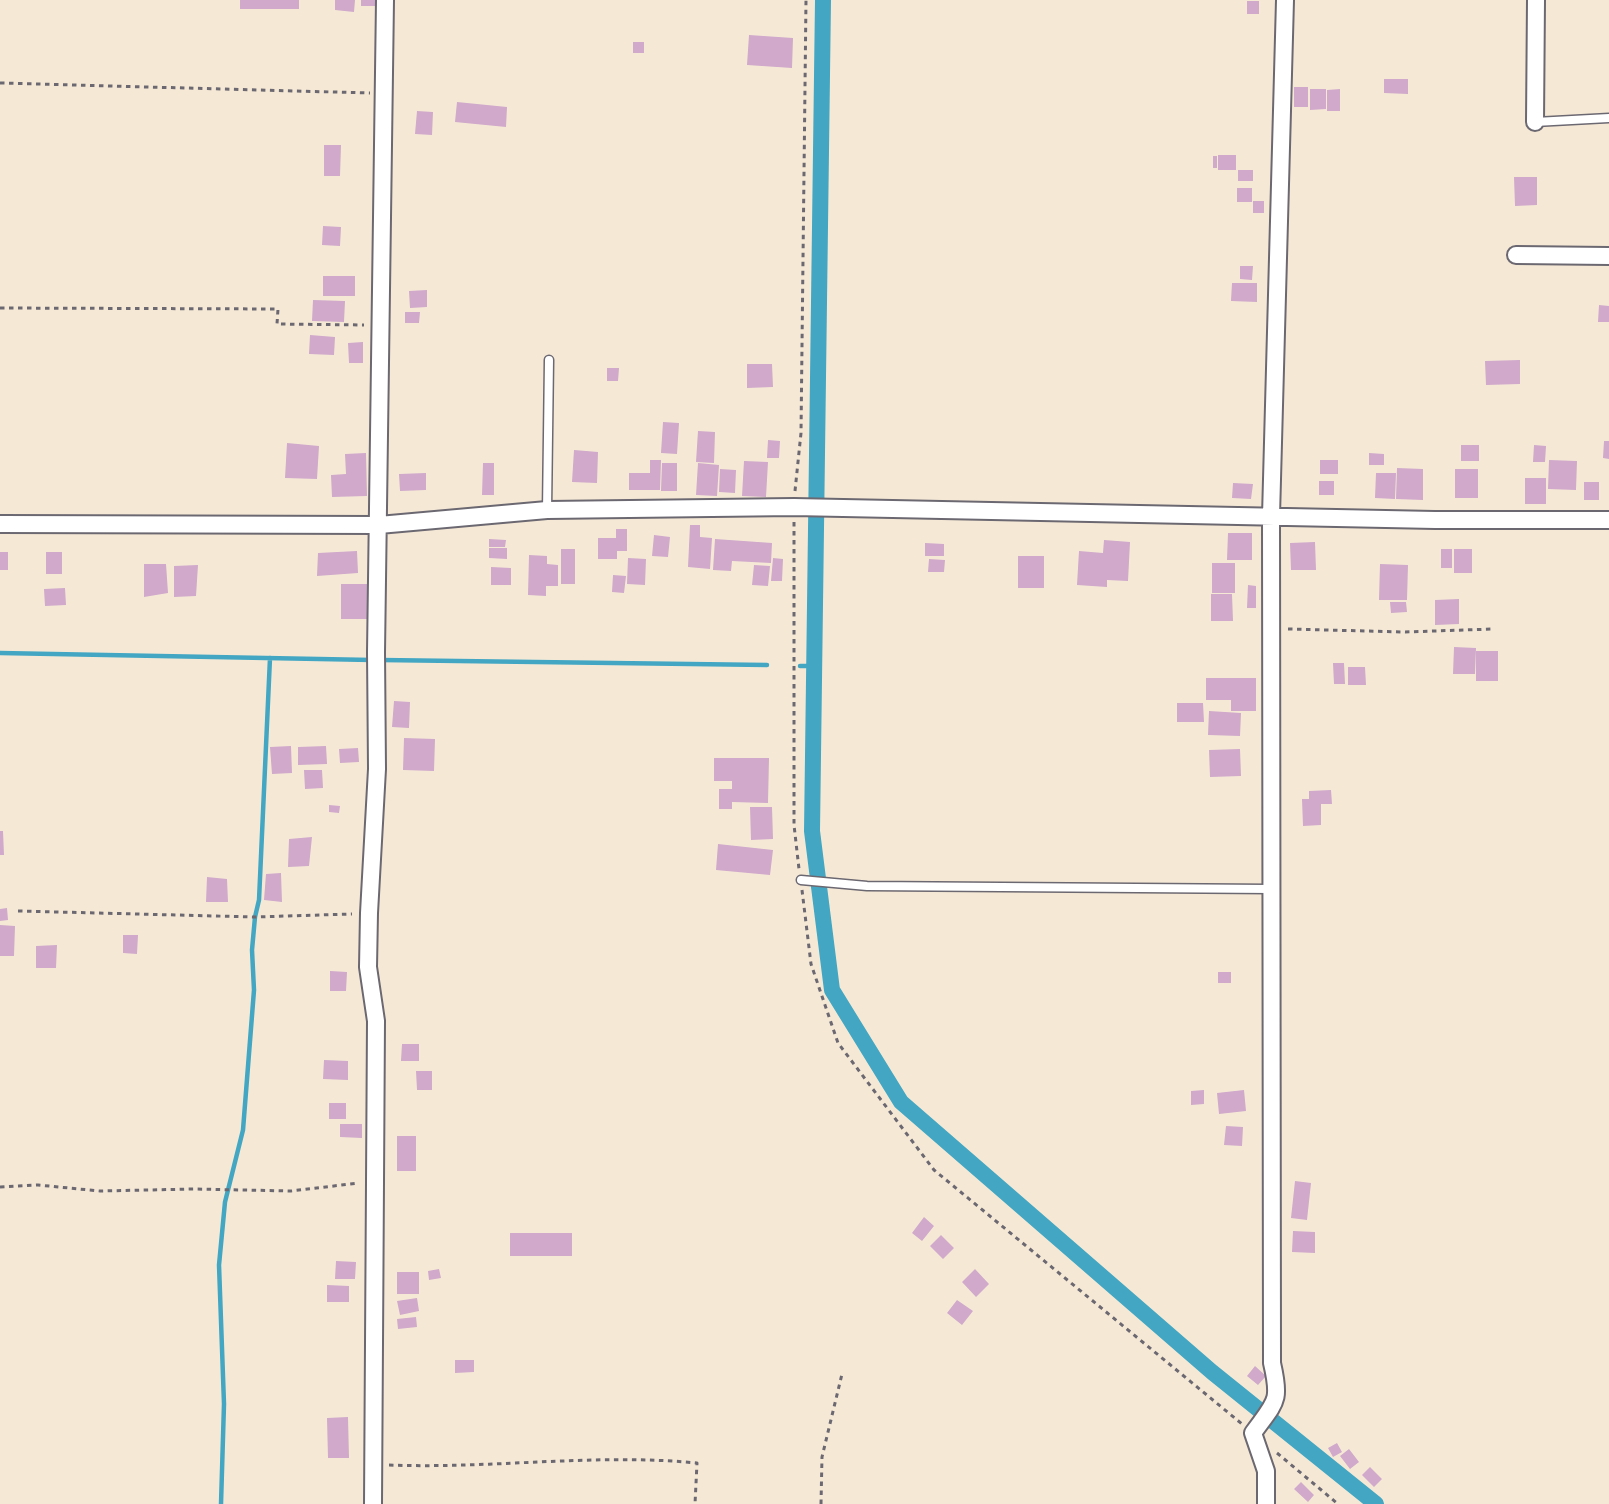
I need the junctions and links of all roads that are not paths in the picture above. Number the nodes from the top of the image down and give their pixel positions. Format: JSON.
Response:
{"nodes":[{"id":1,"x":385,"y":0,"type":"edge"},
{"id":2,"x":1285,"y":0,"type":"edge"},
{"id":3,"x":1536,"y":0,"type":"edge"},
{"id":4,"x":1609,"y":118,"type":"edge"},
{"id":5,"x":1535,"y":122,"type":"joint"},
{"id":6,"x":1516,"y":255,"type":"dead end"},
{"id":7,"x":1609,"y":256,"type":"edge"},
{"id":8,"x":549,"y":360,"type":"dead end"},
{"id":9,"x":547,"y":510,"type":"junction"},
{"id":10,"x":1271,"y":516,"type":"junction"},
{"id":11,"x":1609,"y":520,"type":"edge"},
{"id":12,"x":0,"y":524,"type":"edge"},
{"id":13,"x":379,"y":525,"type":"junction"},
{"id":14,"x":801,"y":880,"type":"road end"},
{"id":15,"x":1271,"y":889,"type":"junction"},
{"id":16,"x":373,"y":1504,"type":"edge"},
{"id":17,"x":1266,"y":1504,"type":"edge"}],
"edges":[{"from":1,"to":13,"type":"street"},
{"from":2,"to":10,"type":"street"},
{"from":3,"to":5,"type":"street"},
{"from":4,"to":5,"type":"lane"},
{"from":6,"to":7,"type":"street"},
{"from":8,"to":9,"type":"lane"},
{"from":9,"to":10,"type":"street"},
{"from":9,"to":13,"type":"street"},
{"from":10,"to":11,"type":"street"},
{"from":10,"to":15,"type":"street"},
{"from":12,"to":13,"type":"street"},
{"from":13,"to":16,"type":"street"},
{"from":14,"to":15,"type":"lane"},
{"from":15,"to":17,"type":"street"}]}
